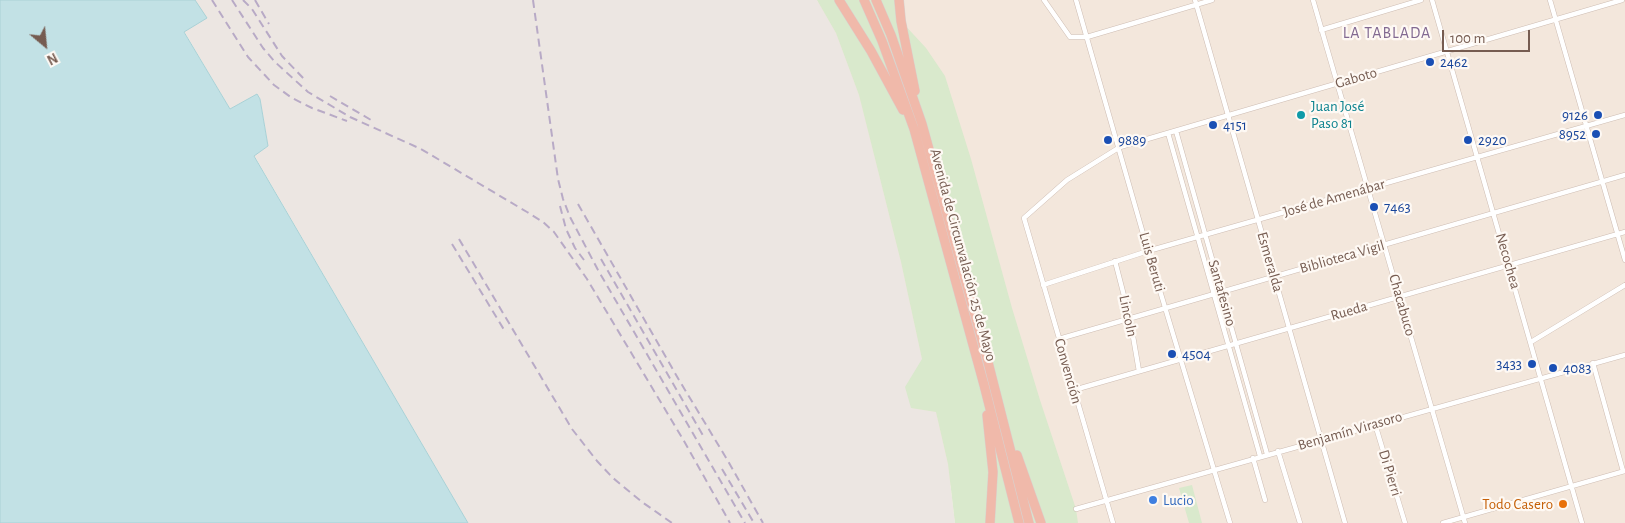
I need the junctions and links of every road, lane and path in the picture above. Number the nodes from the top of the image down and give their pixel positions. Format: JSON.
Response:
{"nodes":[{"id":1,"x":839,"y":0,"type":"edge"},
{"id":2,"x":864,"y":0,"type":"edge"},
{"id":3,"x":876,"y":0,"type":"edge"},
{"id":4,"x":899,"y":0,"type":"edge"},
{"id":5,"x":1044,"y":0,"type":"edge"},
{"id":6,"x":1076,"y":0,"type":"edge"},
{"id":7,"x":1212,"y":0,"type":"edge"},
{"id":8,"x":1312,"y":0,"type":"edge"},
{"id":9,"x":1421,"y":0,"type":"edge"},
{"id":10,"x":1432,"y":0,"type":"edge"},
{"id":11,"x":1550,"y":0,"type":"edge"},
{"id":12,"x":1622,"y":0,"type":"edge"},
{"id":13,"x":1196,"y":2,"type":"edge"},
{"id":14,"x":1555,"y":20,"type":"junction"},
{"id":15,"x":1321,"y":30,"type":"junction"},
{"id":16,"x":1087,"y":37,"type":"junction"},
{"id":17,"x":1447,"y":51,"type":"junction"},
{"id":18,"x":1337,"y":84,"type":"junction"},
{"id":19,"x":1625,"y":115,"type":"edge"},
{"id":20,"x":1229,"y":116,"type":"junction"},
{"id":21,"x":922,"y":124,"type":"junction"},
{"id":22,"x":1586,"y":126,"type":"junction"},
{"id":23,"x":914,"y":129,"type":"junction"},
{"id":24,"x":1176,"y":131,"type":"junction"},
{"id":25,"x":1168,"y":133,"type":"junction"},
{"id":26,"x":1120,"y":147,"type":"junction"},
{"id":27,"x":1478,"y":157,"type":"junction"},
{"id":28,"x":1625,"y":175,"type":"edge"},
{"id":29,"x":1602,"y":182,"type":"junction"},
{"id":30,"x":1368,"y":188,"type":"junction"},
{"id":31,"x":1494,"y":213,"type":"junction"},
{"id":32,"x":1024,"y":218,"type":"joint"},
{"id":33,"x":1258,"y":220,"type":"junction"},
{"id":34,"x":1625,"y":232,"type":"edge"},
{"id":35,"x":1618,"y":234,"type":"junction"},
{"id":36,"x":1205,"y":235,"type":"junction"},
{"id":37,"x":1198,"y":237,"type":"junction"},
{"id":38,"x":1384,"y":245,"type":"junction"},
{"id":39,"x":1148,"y":251,"type":"junction"},
{"id":40,"x":1625,"y":260,"type":"edge"},
{"id":41,"x":1115,"y":261,"type":"junction"},
{"id":42,"x":1509,"y":265,"type":"junction"},
{"id":43,"x":1274,"y":277,"type":"junction"},
{"id":44,"x":1043,"y":285,"type":"junction"},
{"id":45,"x":1625,"y":286,"type":"edge"},
{"id":46,"x":1222,"y":292,"type":"junction"},
{"id":47,"x":1214,"y":294,"type":"junction"},
{"id":48,"x":1400,"y":296,"type":"junction"},
{"id":49,"x":1166,"y":308,"type":"junction"},
{"id":50,"x":1130,"y":319,"type":"junction"},
{"id":51,"x":1288,"y":328,"type":"junction"},
{"id":52,"x":1059,"y":339,"type":"junction"},
{"id":53,"x":1531,"y":342,"type":"junction"},
{"id":54,"x":1236,"y":343,"type":"junction"},
{"id":55,"x":1228,"y":345,"type":"junction"},
{"id":56,"x":1625,"y":355,"type":"edge"},
{"id":57,"x":1181,"y":359,"type":"junction"},
{"id":58,"x":1592,"y":364,"type":"junction"},
{"id":59,"x":1139,"y":371,"type":"junction"},
{"id":60,"x":1541,"y":378,"type":"junction"},
{"id":61,"x":984,"y":385,"type":"junction"},
{"id":62,"x":1074,"y":390,"type":"junction"},
{"id":63,"x":998,"y":401,"type":"junction"},
{"id":64,"x":1431,"y":408,"type":"junction"},
{"id":65,"x":1375,"y":424,"type":"junction"},
{"id":66,"x":1321,"y":439,"type":"junction"},
{"id":67,"x":1278,"y":451,"type":"junction"},
{"id":68,"x":1267,"y":454,"type":"junction"},
{"id":69,"x":1260,"y":456,"type":"junction"},
{"id":70,"x":1253,"y":458,"type":"junction"},
{"id":71,"x":1213,"y":469,"type":"junction"},
{"id":72,"x":1624,"y":471,"type":"edge"},
{"id":73,"x":1572,"y":486,"type":"junction"},
{"id":74,"x":1106,"y":500,"type":"junction"},
{"id":75,"x":1265,"y":500,"type":"dead end"},
{"id":76,"x":1076,"y":509,"type":"dead end"},
{"id":77,"x":1463,"y":517,"type":"junction"},
{"id":78,"x":990,"y":523,"type":"edge"},
{"id":79,"x":1019,"y":523,"type":"edge"},
{"id":80,"x":1030,"y":523,"type":"edge"},
{"id":81,"x":1041,"y":523,"type":"edge"},
{"id":82,"x":1113,"y":523,"type":"edge"},
{"id":83,"x":1230,"y":523,"type":"edge"},
{"id":84,"x":1300,"y":523,"type":"edge"},
{"id":85,"x":1345,"y":523,"type":"edge"},
{"id":86,"x":1406,"y":523,"type":"edge"},
{"id":87,"x":1443,"y":523,"type":"edge"},
{"id":88,"x":1465,"y":523,"type":"edge"},
{"id":89,"x":1582,"y":523,"type":"edge"}],
"edges":[{"from":1,"to":23,"type":"highway"},
{"from":2,"to":23,"type":"highway","name":"Avenida de Circunvalación 25 de Mayo"},
{"from":3,"to":21,"type":"highway","name":"Avenida de Circunvalación 25 de Mayo"},
{"from":4,"to":21,"type":"highway"},
{"from":5,"to":16,"type":"street"},
{"from":6,"to":16,"type":"street","name":"Luis Beruti"},
{"from":7,"to":13,"type":"street"},
{"from":8,"to":15,"type":"street","name":"Chacabuco"},
{"from":9,"to":15,"type":"street"},
{"from":10,"to":17,"type":"street","name":"Necochea"},
{"from":11,"to":14,"type":"street"},
{"from":12,"to":14,"type":"street","name":"Gaboto"},
{"from":13,"to":16,"type":"street"},
{"from":13,"to":20,"type":"street","name":"Esmeralda"},
{"from":14,"to":17,"type":"street","name":"Gaboto"},
{"from":14,"to":22,"type":"street"},
{"from":15,"to":18,"type":"street","name":"Chacabuco"},
{"from":16,"to":26,"type":"street","name":"Luis Beruti"},
{"from":17,"to":18,"type":"street","name":"Gaboto"},
{"from":17,"to":27,"type":"street","name":"Necochea"},
{"from":18,"to":20,"type":"street","name":"Gaboto"},
{"from":18,"to":30,"type":"street","name":"Chacabuco"},
{"from":19,"to":22,"type":"street","name":"José de Amenábar"},
{"from":20,"to":24,"type":"street","name":"Gaboto"},
{"from":20,"to":33,"type":"street","name":"Esmeralda"},
{"from":21,"to":63,"type":"highway","name":"Avenida de Circunvalación 25 de Mayo"},
{"from":22,"to":27,"type":"street","name":"José de Amenábar"},
{"from":22,"to":29,"type":"street"},
{"from":23,"to":61,"type":"highway","name":"Avenida de Circunvalación 25 de Mayo"},
{"from":24,"to":25,"type":"street","name":"Gaboto"},
{"from":24,"to":36,"type":"street","name":"Santafesino"},
{"from":25,"to":26,"type":"street","name":"Gaboto"},
{"from":25,"to":37,"type":"street","name":"Santafesino"},
{"from":26,"to":32,"type":"street","name":"Gaboto"},
{"from":26,"to":39,"type":"street","name":"Luis Beruti"},
{"from":27,"to":30,"type":"street","name":"José de Amenábar"},
{"from":27,"to":31,"type":"street","name":"Necochea"},
{"from":28,"to":29,"type":"street","name":"Biblioteca Vigil"},
{"from":29,"to":31,"type":"street","name":"Biblioteca Vigil"},
{"from":29,"to":35,"type":"street"},
{"from":30,"to":33,"type":"street","name":"José de Amenábar"},
{"from":30,"to":38,"type":"street","name":"Chacabuco"},
{"from":31,"to":38,"type":"street","name":"Biblioteca Vigil"},
{"from":31,"to":42,"type":"street","name":"Necochea"},
{"from":32,"to":44,"type":"street","name":"Convención"},
{"from":33,"to":36,"type":"street","name":"José de Amenábar"},
{"from":33,"to":43,"type":"street","name":"Esmeralda"},
{"from":34,"to":35,"type":"street","name":"Rueda"},
{"from":35,"to":40,"type":"street"},
{"from":35,"to":42,"type":"street","name":"Rueda"},
{"from":36,"to":37,"type":"street","name":"José de Amenábar"},
{"from":36,"to":46,"type":"street","name":"Santafesino"},
{"from":37,"to":39,"type":"street","name":"José de Amenábar"},
{"from":37,"to":47,"type":"street","name":"Santafesino"},
{"from":38,"to":43,"type":"street","name":"Biblioteca Vigil"},
{"from":38,"to":48,"type":"street","name":"Chacabuco"},
{"from":39,"to":41,"type":"street","name":"José de Amenábar"},
{"from":39,"to":49,"type":"street","name":"Luis Beruti"},
{"from":41,"to":44,"type":"street","name":"José de Amenábar"},
{"from":41,"to":50,"type":"street","name":"Lincoln"},
{"from":42,"to":48,"type":"street","name":"Rueda"},
{"from":42,"to":53,"type":"street","name":"Necochea"},
{"from":43,"to":46,"type":"street","name":"Biblioteca Vigil"},
{"from":43,"to":51,"type":"street","name":"Esmeralda"},
{"from":44,"to":52,"type":"street","name":"Convención"},
{"from":45,"to":53,"type":"street"},
{"from":46,"to":47,"type":"street","name":"Biblioteca Vigil"},
{"from":46,"to":54,"type":"street","name":"Santafesino"},
{"from":47,"to":49,"type":"street","name":"Biblioteca Vigil"},
{"from":47,"to":55,"type":"street","name":"Santafesino"},
{"from":48,"to":51,"type":"street","name":"Rueda"},
{"from":48,"to":64,"type":"street","name":"Chacabuco"},
{"from":49,"to":50,"type":"street","name":"Biblioteca Vigil"},
{"from":49,"to":57,"type":"street","name":"Luis Beruti"},
{"from":50,"to":52,"type":"street","name":"Biblioteca Vigil"},
{"from":50,"to":59,"type":"street","name":"Lincoln"},
{"from":51,"to":54,"type":"street","name":"Rueda"},
{"from":51,"to":66,"type":"street","name":"Esmeralda"},
{"from":52,"to":62,"type":"street","name":"Convención"},
{"from":53,"to":60,"type":"street","name":"Necochea"},
{"from":54,"to":55,"type":"street","name":"Rueda"},
{"from":54,"to":68,"type":"street","name":"Santafesino"},
{"from":55,"to":57,"type":"street","name":"Rueda"},
{"from":55,"to":69,"type":"street","name":"Santafesino"},
{"from":56,"to":58,"type":"street","name":"Benjamín Virasoro"},
{"from":57,"to":59,"type":"street","name":"Rueda"},
{"from":57,"to":71,"type":"street","name":"Luis Beruti"},
{"from":58,"to":60,"type":"street","name":"Benjamín Virasoro"},
{"from":58,"to":72,"type":"street"},
{"from":59,"to":62,"type":"street","name":"Rueda"},
{"from":60,"to":64,"type":"street","name":"Benjamín Virasoro"},
{"from":60,"to":73,"type":"street","name":"Necochea"},
{"from":61,"to":78,"type":"highway"},
{"from":61,"to":79,"type":"highway","name":"Avenida de Circunvalación 25 de Mayo"},
{"from":62,"to":74,"type":"street","name":"Convención"},
{"from":63,"to":80,"type":"highway","name":"Avenida de Circunvalación 25 de Mayo"},
{"from":63,"to":81,"type":"highway"},
{"from":64,"to":65,"type":"street","name":"Benjamín Virasoro"},
{"from":64,"to":77,"type":"street","name":"Chacabuco"},
{"from":65,"to":66,"type":"street","name":"Benjamín Virasoro"},
{"from":65,"to":86,"type":"street","name":"Di Pierri"},
{"from":66,"to":67,"type":"street","name":"Benjamín Virasoro"},
{"from":66,"to":85,"type":"street","name":"Esmeralda"},
{"from":67,"to":68,"type":"street","name":"Benjamín Virasoro"},
{"from":67,"to":84,"type":"street"},
{"from":68,"to":69,"type":"street","name":"Benjamín Virasoro"},
{"from":69,"to":70,"type":"street","name":"Benjamín Virasoro"},
{"from":70,"to":71,"type":"street","name":"Benjamín Virasoro"},
{"from":70,"to":75,"type":"street"},
{"from":71,"to":74,"type":"street","name":"Benjamín Virasoro"},
{"from":71,"to":83,"type":"street","name":"Luis Beruti"},
{"from":72,"to":73,"type":"street"},
{"from":73,"to":77,"type":"street"},
{"from":73,"to":89,"type":"street","name":"Necochea"},
{"from":74,"to":76,"type":"street","name":"Benjamín Virasoro"},
{"from":74,"to":82,"type":"street","name":"Convención"},
{"from":77,"to":87,"type":"street"},
{"from":77,"to":88,"type":"street","name":"Chacabuco"}]}
